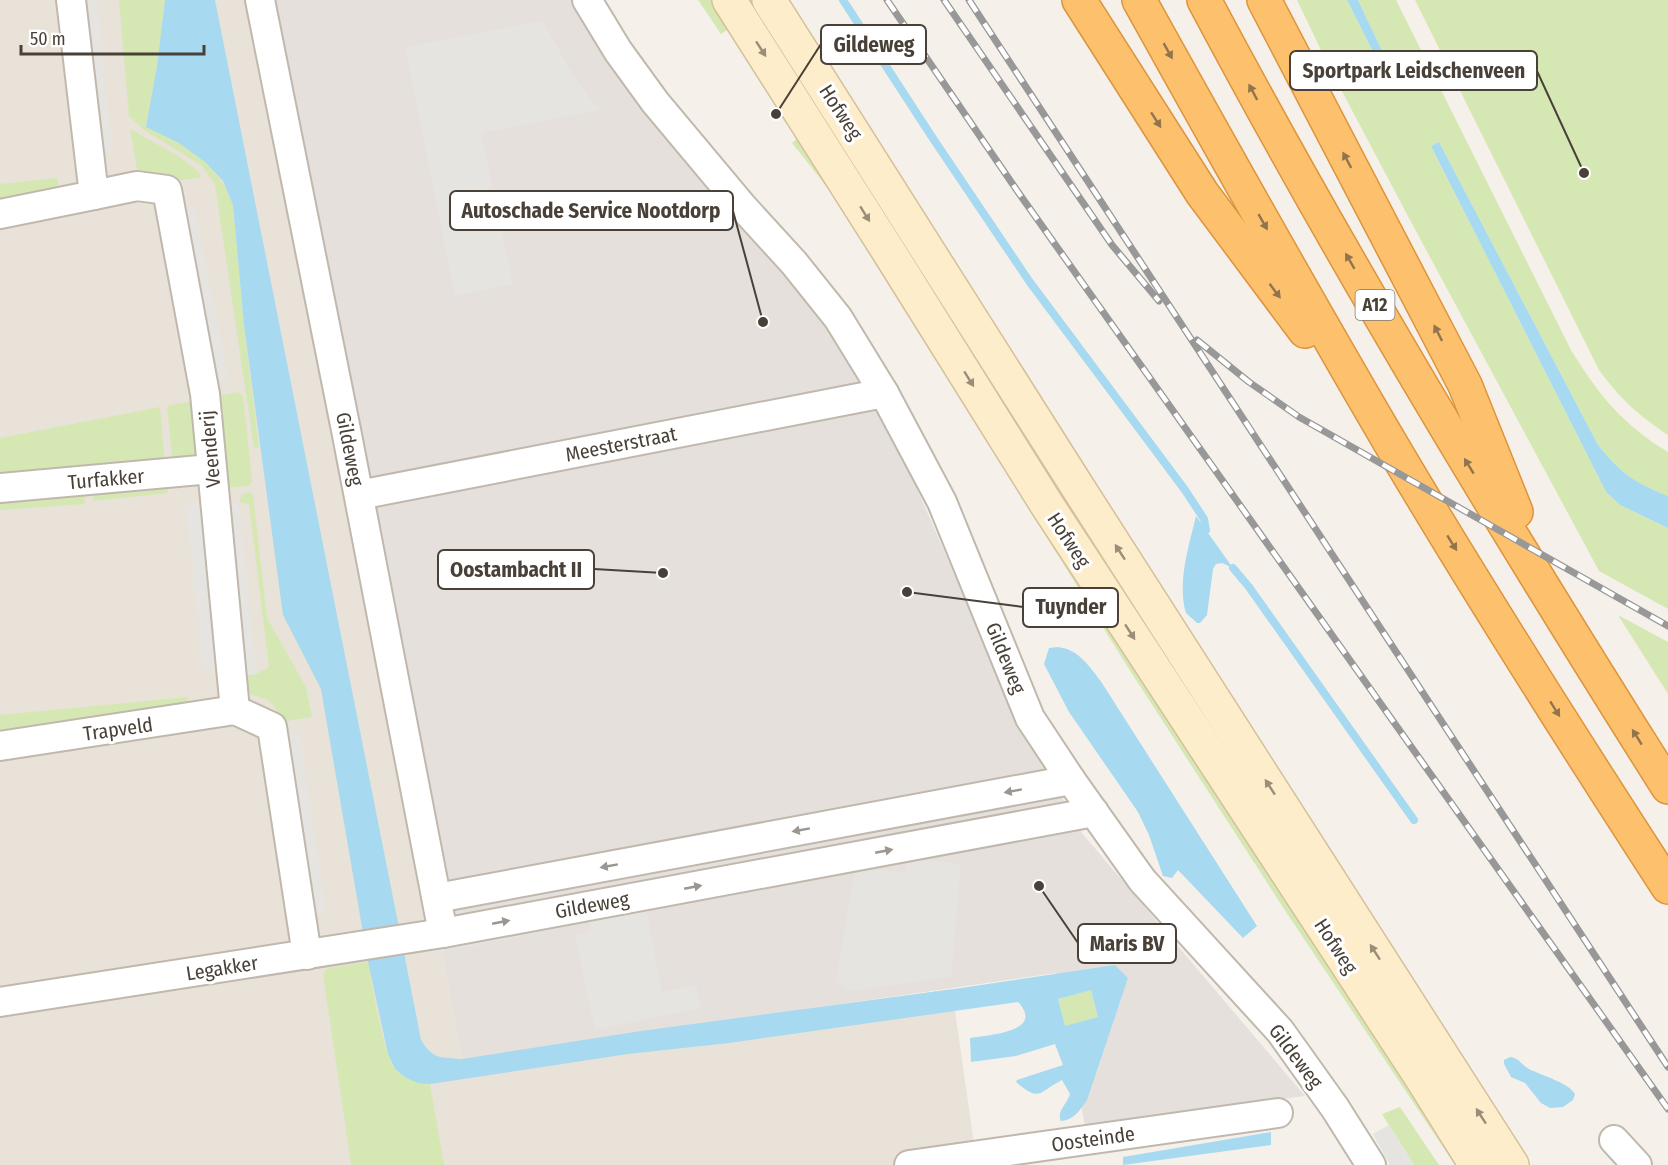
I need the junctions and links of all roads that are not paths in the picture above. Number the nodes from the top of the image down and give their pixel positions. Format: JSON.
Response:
{"nodes":[{"id":1,"x":71,"y":0,"type":"edge"},
{"id":2,"x":260,"y":0,"type":"edge"},
{"id":3,"x":586,"y":0,"type":"edge"},
{"id":4,"x":729,"y":0,"type":"edge"},
{"id":5,"x":769,"y":0,"type":"edge"},
{"id":6,"x":1079,"y":0,"type":"edge"},
{"id":7,"x":1139,"y":0,"type":"edge"},
{"id":8,"x":1204,"y":0,"type":"edge"},
{"id":9,"x":1264,"y":0,"type":"edge"},
{"id":10,"x":94,"y":195,"type":"junction"},
{"id":11,"x":0,"y":214,"type":"edge"},
{"id":12,"x":884,"y":393,"type":"junction"},
{"id":13,"x":1399,"y":458,"type":"junction"},
{"id":14,"x":212,"y":470,"type":"junction"},
{"id":15,"x":0,"y":488,"type":"edge"},
{"id":16,"x":359,"y":495,"type":"junction"},
{"id":17,"x":1554,"y":606,"type":"junction"},
{"id":18,"x":235,"y":710,"type":"junction"},
{"id":19,"x":0,"y":746,"type":"edge"},
{"id":20,"x":1071,"y":780,"type":"junction"},
{"id":21,"x":1668,"y":786,"type":"edge"},
{"id":22,"x":1094,"y":812,"type":"junction"},
{"id":23,"x":1668,"y":887,"type":"edge"},
{"id":24,"x":437,"y":898,"type":"junction"},
{"id":25,"x":443,"y":933,"type":"junction"},
{"id":26,"x":307,"y":955,"type":"junction"},
{"id":27,"x":0,"y":1002,"type":"edge"},
{"id":28,"x":1278,"y":1113,"type":"dead end"},
{"id":29,"x":1614,"y":1140,"type":"dead end"},
{"id":30,"x":909,"y":1165,"type":"edge"},
{"id":31,"x":1371,"y":1165,"type":"edge"},
{"id":32,"x":1476,"y":1165,"type":"edge"},
{"id":33,"x":1512,"y":1165,"type":"edge"},
{"id":34,"x":1637,"y":1165,"type":"edge"}],
"edges":[{"from":1,"to":10,"type":"street"},
{"from":2,"to":16,"type":"street","name":"Gildeweg"},
{"from":3,"to":12,"type":"street","name":"Gildeweg"},
{"from":4,"to":32,"type":"main road","name":"Hofweg","one_way":true},
{"from":33,"to":5,"type":"main road","name":"Hofweg","one_way":true},
{"from":6,"to":13,"type":"highway","one_way":true},
{"from":7,"to":13,"type":"highway","one_way":true},
{"from":17,"to":8,"type":"highway","number":"A12","one_way":true},
{"from":17,"to":9,"type":"highway","number":"A12","one_way":true},
{"from":10,"to":11,"type":"street"},
{"from":10,"to":14,"type":"street","name":"Veenderij"},
{"from":12,"to":16,"type":"street","name":"Meesterstraat"},
{"from":12,"to":20,"type":"street","name":"Gildeweg"},
{"from":13,"to":23,"type":"highway","one_way":true},
{"from":14,"to":15,"type":"street","name":"Turfakker"},
{"from":14,"to":18,"type":"street","name":"Veenderij"},
{"from":16,"to":24,"type":"street","name":"Gildeweg"},
{"from":21,"to":17,"type":"highway","number":"A12","one_way":true},
{"from":18,"to":19,"type":"street","name":"Trapveld"},
{"from":18,"to":26,"type":"street"},
{"from":20,"to":22,"type":"street","name":"Gildeweg"},
{"from":20,"to":24,"type":"street","name":"Gildeweg","one_way":true},
{"from":25,"to":22,"type":"street","name":"Gildeweg","one_way":true},
{"from":22,"to":31,"type":"street","name":"Gildeweg"},
{"from":24,"to":25,"type":"street","name":"Gildeweg"},
{"from":25,"to":26,"type":"street","name":"Legakker"},
{"from":26,"to":27,"type":"street","name":"Legakker"},
{"from":28,"to":30,"type":"street","name":"Oosteinde"},
{"from":29,"to":34,"type":"street"}]}
